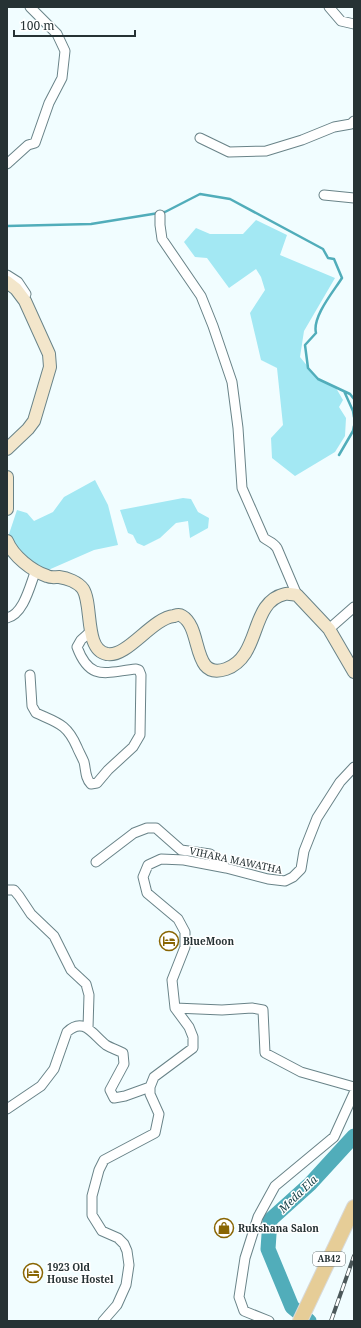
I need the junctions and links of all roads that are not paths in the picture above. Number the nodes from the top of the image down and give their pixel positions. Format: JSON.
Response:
{"nodes":[{"id":1,"x":30,"y":7,"type":"edge"},
{"id":2,"x":329,"y":7,"type":"edge"},
{"id":3,"x":354,"y":24,"type":"edge"},
{"id":4,"x":354,"y":121,"type":"edge"},
{"id":5,"x":200,"y":138,"type":"dead end"},
{"id":6,"x":7,"y":164,"type":"edge"},
{"id":7,"x":324,"y":195,"type":"dead end"},
{"id":8,"x":354,"y":198,"type":"edge"},
{"id":9,"x":160,"y":215,"type":"dead end"},
{"id":10,"x":7,"y":275,"type":"edge"},
{"id":11,"x":7,"y":282,"type":"edge"},
{"id":12,"x":50,"y":354,"type":"junction"},
{"id":13,"x":7,"y":449,"type":"edge"},
{"id":14,"x":7,"y":476,"type":"edge"},
{"id":15,"x":7,"y":508,"type":"edge"},
{"id":16,"x":7,"y":541,"type":"edge"},
{"id":17,"x":36,"y":570,"type":"junction"},
{"id":18,"x":297,"y":595,"type":"junction"},
{"id":19,"x":354,"y":607,"type":"edge"},
{"id":20,"x":7,"y":618,"type":"edge"},
{"id":21,"x":329,"y":630,"type":"junction"},
{"id":22,"x":91,"y":631,"type":"junction"},
{"id":23,"x":354,"y":672,"type":"edge"},
{"id":24,"x":30,"y":675,"type":"dead end"},
{"id":25,"x":354,"y":767,"type":"edge"},
{"id":26,"x":96,"y":862,"type":"dead end"},
{"id":27,"x":226,"y":868,"type":"junction"},
{"id":28,"x":7,"y":890,"type":"edge"},
{"id":29,"x":175,"y":1008,"type":"junction"},
{"id":30,"x":88,"y":1028,"type":"junction"},
{"id":31,"x":150,"y":1087,"type":"junction"},
{"id":32,"x":354,"y":1087,"type":"edge"},
{"id":33,"x":354,"y":1093,"type":"edge"},
{"id":34,"x":7,"y":1108,"type":"edge"},
{"id":35,"x":354,"y":1207,"type":"edge"},
{"id":36,"x":302,"y":1316,"type":"edge"},
{"id":37,"x":103,"y":1321,"type":"edge"},
{"id":38,"x":269,"y":1321,"type":"edge"}],
"edges":[{"from":1,"to":6,"type":"street"},
{"from":2,"to":3,"type":"street"},
{"from":4,"to":5,"type":"street"},
{"from":7,"to":8,"type":"street"},
{"from":9,"to":18,"type":"street"},
{"from":10,"to":12,"type":"street"},
{"from":11,"to":12,"type":"street"},
{"from":12,"to":13,"type":"street"},
{"from":14,"to":15,"type":"street"},
{"from":16,"to":17,"type":"street"},
{"from":17,"to":20,"type":"street"},
{"from":17,"to":22,"type":"street"},
{"from":18,"to":21,"type":"street"},
{"from":18,"to":22,"type":"street"},
{"from":19,"to":21,"type":"street"},
{"from":21,"to":23,"type":"street"},
{"from":22,"to":24,"type":"street"},
{"from":25,"to":27,"type":"street","name":"VIHARA MAWATHA"},
{"from":26,"to":27,"type":"street"},
{"from":27,"to":29,"type":"street","name":"VIHARA MAWATHA"},
{"from":28,"to":30,"type":"street"},
{"from":29,"to":31,"type":"street"},
{"from":29,"to":32,"type":"street"},
{"from":30,"to":31,"type":"street"},
{"from":30,"to":34,"type":"street"},
{"from":31,"to":37,"type":"street"},
{"from":33,"to":38,"type":"street"},
{"from":35,"to":36,"type":"main road","number":"AB42"}]}
